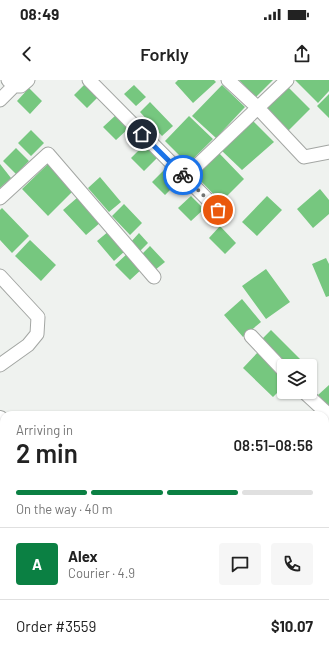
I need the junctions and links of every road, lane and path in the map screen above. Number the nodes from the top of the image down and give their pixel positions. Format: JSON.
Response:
{"nodes":[{"id":1,"x":28,"y":80,"type":"edge"},
{"id":2,"x":89,"y":80,"type":"edge"},
{"id":3,"x":228,"y":80,"type":"edge"},
{"id":4,"x":286,"y":80,"type":"edge"},
{"id":5,"x":11,"y":83,"type":"edge"},
{"id":6,"x":0,"y":100,"type":"edge"},
{"id":7,"x":257,"y":107,"type":"junction"},
{"id":8,"x":329,"y":152,"type":"edge"},
{"id":9,"x":185,"y":177,"type":"junction"},
{"id":10,"x":0,"y":198,"type":"edge"},
{"id":11,"x":218,"y":210,"type":"dead end"},
{"id":12,"x":0,"y":276,"type":"edge"},
{"id":13,"x":154,"y":277,"type":"dead end"},
{"id":14,"x":251,"y":336,"type":"dead end"},
{"id":15,"x":277,"y":364,"type":"edge"},
{"id":16,"x":0,"y":365,"type":"edge"},
{"id":17,"x":312,"y":399,"type":"edge"},
{"id":18,"x":325,"y":411,"type":"edge"}],
"edges":[{"from":1,"to":5,"type":"street"},
{"from":2,"to":9,"type":"street"},
{"from":3,"to":7,"type":"street"},
{"from":4,"to":7,"type":"street"},
{"from":5,"to":6,"type":"street"},
{"from":7,"to":8,"type":"street"},
{"from":7,"to":9,"type":"street"},
{"from":9,"to":11,"type":"street"},
{"from":10,"to":13,"type":"street"},
{"from":12,"to":16,"type":"street"},
{"from":14,"to":15,"type":"street"},
{"from":17,"to":18,"type":"street"}]}
